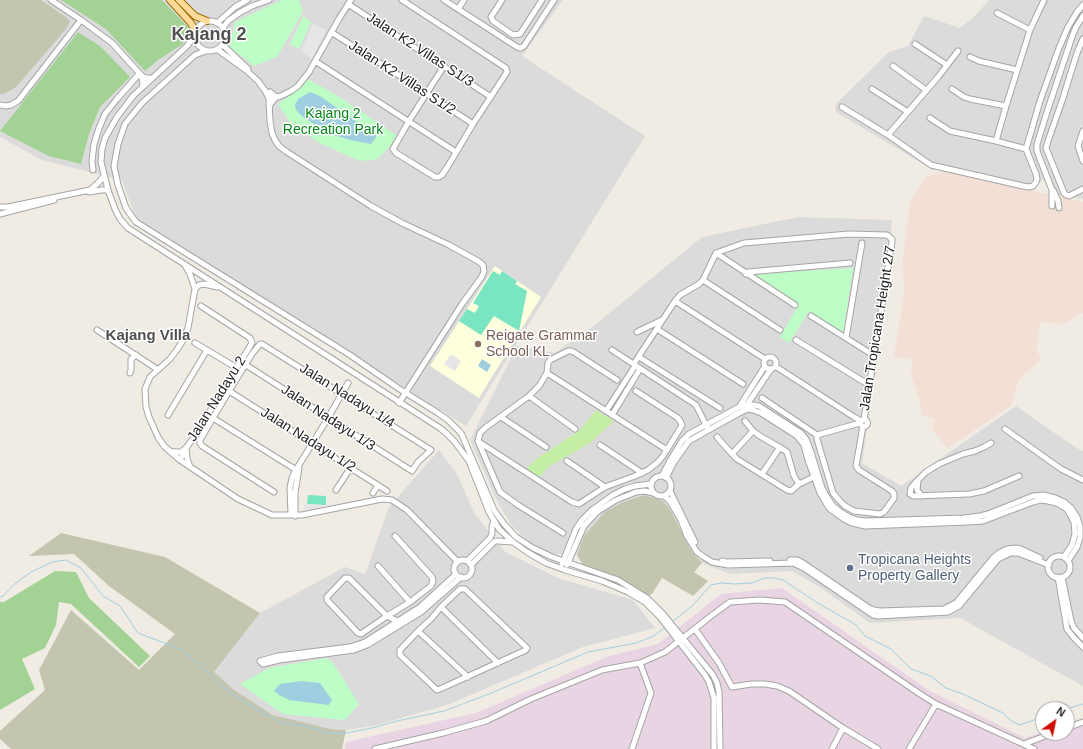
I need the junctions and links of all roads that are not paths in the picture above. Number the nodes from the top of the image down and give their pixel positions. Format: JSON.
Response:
{"nodes":[{"id":1,"x":51,"y":0,"type":"edge"},
{"id":2,"x":170,"y":0,"type":"edge"},
{"id":3,"x":179,"y":0,"type":"edge"},
{"id":4,"x":247,"y":0,"type":"edge"},
{"id":5,"x":269,"y":0,"type":"edge"},
{"id":6,"x":402,"y":0,"type":"edge"},
{"id":7,"x":444,"y":0,"type":"edge"},
{"id":8,"x":464,"y":0,"type":"edge"},
{"id":9,"x":502,"y":0,"type":"edge"},
{"id":10,"x":542,"y":0,"type":"edge"},
{"id":11,"x":554,"y":0,"type":"edge"},
{"id":12,"x":1044,"y":0,"type":"edge"},
{"id":13,"x":350,"y":2,"type":"edge"},
{"id":14,"x":1083,"y":5,"type":"edge"},
{"id":15,"x":458,"y":9,"type":"junction"},
{"id":16,"x":997,"y":13,"type":"dead end"},
{"id":17,"x":72,"y":14,"type":"junction"},
{"id":18,"x":1083,"y":16,"type":"edge"},
{"id":19,"x":81,"y":20,"type":"junction"},
{"id":20,"x":207,"y":21,"type":"junction"},
{"id":21,"x":217,"y":22,"type":"junction"},
{"id":22,"x":223,"y":28,"type":"junction"},
{"id":23,"x":74,"y":30,"type":"junction"},
{"id":24,"x":1030,"y":30,"type":"junction"},
{"id":25,"x":331,"y":32,"type":"junction"},
{"id":26,"x":195,"y":33,"type":"junction"},
{"id":27,"x":1083,"y":39,"type":"edge"},
{"id":28,"x":915,"y":44,"type":"dead end"},
{"id":29,"x":223,"y":45,"type":"junction"},
{"id":30,"x":218,"y":50,"type":"junction"},
{"id":31,"x":958,"y":50,"type":"dead end"},
{"id":32,"x":206,"y":51,"type":"junction"},
{"id":33,"x":970,"y":57,"type":"dead end"},
{"id":34,"x":315,"y":61,"type":"junction"},
{"id":35,"x":947,"y":65,"type":"junction"},
{"id":36,"x":444,"y":66,"type":"junction"},
{"id":37,"x":893,"y":66,"type":"dead end"},
{"id":38,"x":1017,"y":70,"type":"junction"},
{"id":39,"x":140,"y":74,"type":"junction"},
{"id":40,"x":151,"y":78,"type":"junction"},
{"id":41,"x":142,"y":87,"type":"junction"},
{"id":42,"x":872,"y":89,"type":"dead end"},
{"id":43,"x":952,"y":89,"type":"dead end"},
{"id":44,"x":926,"y":90,"type":"junction"},
{"id":45,"x":427,"y":94,"type":"junction"},
{"id":46,"x":271,"y":97,"type":"junction"},
{"id":47,"x":491,"y":97,"type":"junction"},
{"id":48,"x":0,"y":104,"type":"edge"},
{"id":49,"x":1006,"y":106,"type":"junction"},
{"id":50,"x":842,"y":107,"type":"dead end"},
{"id":51,"x":908,"y":112,"type":"junction"},
{"id":52,"x":930,"y":118,"type":"dead end"},
{"id":53,"x":409,"y":121,"type":"junction"},
{"id":54,"x":473,"y":124,"type":"junction"},
{"id":55,"x":1083,"y":131,"type":"edge"},
{"id":56,"x":888,"y":135,"type":"junction"},
{"id":57,"x":996,"y":141,"type":"junction"},
{"id":58,"x":1026,"y":149,"type":"junction"},
{"id":59,"x":456,"y":152,"type":"junction"},
{"id":60,"x":1083,"y":161,"type":"edge"},
{"id":61,"x":93,"y":170,"type":"dead end"},
{"id":62,"x":104,"y":176,"type":"junction"},
{"id":63,"x":1083,"y":189,"type":"edge"},
{"id":64,"x":108,"y":190,"type":"junction"},
{"id":65,"x":1052,"y":190,"type":"junction"},
{"id":66,"x":1052,"y":206,"type":"dead end"},
{"id":67,"x":18,"y":207,"type":"junction"},
{"id":68,"x":0,"y":208,"type":"edge"},
{"id":69,"x":1059,"y":208,"type":"dead end"},
{"id":70,"x":862,"y":243,"type":"dead end"},
{"id":71,"x":716,"y":254,"type":"junction"},
{"id":72,"x":850,"y":263,"type":"dead end"},
{"id":73,"x":185,"y":264,"type":"junction"},
{"id":74,"x":746,"y":274,"type":"junction"},
{"id":75,"x":703,"y":280,"type":"junction"},
{"id":76,"x":221,"y":288,"type":"junction"},
{"id":77,"x":195,"y":289,"type":"junction"},
{"id":78,"x":675,"y":301,"type":"junction"},
{"id":79,"x":795,"y":305,"type":"dead end"},
{"id":80,"x":201,"y":306,"type":"dead end"},
{"id":81,"x":811,"y":316,"type":"dead end"},
{"id":82,"x":663,"y":320,"type":"junction"},
{"id":83,"x":657,"y":328,"type":"junction"},
{"id":84,"x":97,"y":330,"type":"dead end"},
{"id":85,"x":780,"y":330,"type":"dead end"},
{"id":86,"x":637,"y":332,"type":"dead end"},
{"id":87,"x":846,"y":338,"type":"junction"},
{"id":88,"x":796,"y":340,"type":"dead end"},
{"id":89,"x":195,"y":343,"type":"dead end"},
{"id":90,"x":208,"y":350,"type":"junction"},
{"id":91,"x":612,"y":350,"type":"dead end"},
{"id":92,"x":136,"y":355,"type":"junction"},
{"id":93,"x":874,"y":355,"type":"junction"},
{"id":94,"x":639,"y":357,"type":"junction"},
{"id":95,"x":765,"y":360,"type":"junction"},
{"id":96,"x":246,"y":365,"type":"junction"},
{"id":97,"x":765,"y":366,"type":"junction"},
{"id":98,"x":773,"y":367,"type":"junction"},
{"id":99,"x":237,"y":368,"type":"junction"},
{"id":100,"x":638,"y":368,"type":"junction"},
{"id":101,"x":157,"y":369,"type":"junction"},
{"id":102,"x":130,"y":373,"type":"dead end"},
{"id":103,"x":547,"y":373,"type":"junction"},
{"id":104,"x":617,"y":380,"type":"dead end"},
{"id":105,"x":348,"y":383,"type":"dead end"},
{"id":106,"x":624,"y":383,"type":"junction"},
{"id":107,"x":411,"y":384,"type":"junction"},
{"id":108,"x":743,"y":384,"type":"dead end"},
{"id":109,"x":869,"y":385,"type":"junction"},
{"id":110,"x":630,"y":387,"type":"junction"},
{"id":111,"x":398,"y":388,"type":"junction"},
{"id":112,"x":229,"y":391,"type":"junction"},
{"id":113,"x":636,"y":391,"type":"dead end"},
{"id":114,"x":406,"y":393,"type":"junction"},
{"id":115,"x":342,"y":394,"type":"junction"},
{"id":116,"x":529,"y":396,"type":"junction"},
{"id":117,"x":752,"y":396,"type":"junction"},
{"id":118,"x":414,"y":398,"type":"junction"},
{"id":119,"x":762,"y":398,"type":"dead end"},
{"id":120,"x":399,"y":403,"type":"junction"},
{"id":121,"x":746,"y":405,"type":"junction"},
{"id":122,"x":759,"y":406,"type":"junction"},
{"id":123,"x":739,"y":407,"type":"junction"},
{"id":124,"x":720,"y":408,"type":"dead end"},
{"id":125,"x":606,"y":411,"type":"junction"},
{"id":126,"x":739,"y":413,"type":"junction"},
{"id":127,"x":168,"y":415,"type":"dead end"},
{"id":128,"x":612,"y":415,"type":"junction"},
{"id":129,"x":501,"y":417,"type":"junction"},
{"id":130,"x":854,"y":417,"type":"junction"},
{"id":131,"x":213,"y":418,"type":"junction"},
{"id":132,"x":328,"y":418,"type":"junction"},
{"id":133,"x":745,"y":421,"type":"dead end"},
{"id":134,"x":862,"y":422,"type":"junction"},
{"id":135,"x":853,"y":425,"type":"junction"},
{"id":136,"x":708,"y":427,"type":"junction"},
{"id":137,"x":575,"y":429,"type":"dead end"},
{"id":138,"x":1005,"y":429,"type":"dead end"},
{"id":139,"x":753,"y":430,"type":"junction"},
{"id":140,"x":717,"y":437,"type":"dead end"},
{"id":141,"x":817,"y":437,"type":"junction"},
{"id":142,"x":478,"y":441,"type":"junction"},
{"id":143,"x":312,"y":442,"type":"junction"},
{"id":144,"x":991,"y":443,"type":"dead end"},
{"id":145,"x":600,"y":444,"type":"dead end"},
{"id":146,"x":487,"y":447,"type":"junction"},
{"id":147,"x":546,"y":447,"type":"dead end"},
{"id":148,"x":780,"y":447,"type":"junction"},
{"id":149,"x":186,"y":448,"type":"junction"},
{"id":150,"x":482,"y":450,"type":"junction"},
{"id":151,"x":667,"y":450,"type":"junction"},
{"id":152,"x":169,"y":451,"type":"junction"},
{"id":153,"x":732,"y":454,"type":"junction"},
{"id":154,"x":180,"y":460,"type":"junction"},
{"id":155,"x":567,"y":461,"type":"dead end"},
{"id":156,"x":191,"y":467,"type":"junction"},
{"id":157,"x":350,"y":467,"type":"junction"},
{"id":158,"x":298,"y":469,"type":"junction"},
{"id":159,"x":412,"y":471,"type":"joint"},
{"id":160,"x":642,"y":473,"type":"junction"},
{"id":161,"x":762,"y":474,"type":"junction"},
{"id":162,"x":1019,"y":476,"type":"dead end"},
{"id":163,"x":664,"y":477,"type":"junction"},
{"id":164,"x":814,"y":477,"type":"junction"},
{"id":165,"x":918,"y":480,"type":"junction"},
{"id":166,"x":1083,"y":480,"type":"edge"},
{"id":167,"x":651,"y":484,"type":"junction"},
{"id":168,"x":799,"y":484,"type":"junction"},
{"id":169,"x":378,"y":485,"type":"junction"},
{"id":170,"x":605,"y":488,"type":"junction"},
{"id":171,"x":336,"y":490,"type":"dead end"},
{"id":172,"x":387,"y":491,"type":"dead end"},
{"id":173,"x":670,"y":491,"type":"junction"},
{"id":174,"x":274,"y":492,"type":"dead end"},
{"id":175,"x":373,"y":493,"type":"dead end"},
{"id":176,"x":653,"y":493,"type":"junction"},
{"id":177,"x":664,"y":496,"type":"junction"},
{"id":178,"x":922,"y":496,"type":"junction"},
{"id":179,"x":292,"y":509,"type":"junction"},
{"id":180,"x":284,"y":515,"type":"junction"},
{"id":181,"x":293,"y":515,"type":"junction"},
{"id":182,"x":302,"y":515,"type":"junction"},
{"id":183,"x":494,"y":520,"type":"junction"},
{"id":184,"x":563,"y":533,"type":"dead end"},
{"id":185,"x":395,"y":536,"type":"dead end"},
{"id":186,"x":513,"y":542,"type":"junction"},
{"id":187,"x":569,"y":552,"type":"junction"},
{"id":188,"x":552,"y":558,"type":"junction"},
{"id":189,"x":1066,"y":559,"type":"junction"},
{"id":190,"x":458,"y":562,"type":"junction"},
{"id":191,"x":565,"y":562,"type":"junction"},
{"id":192,"x":469,"y":563,"type":"junction"},
{"id":193,"x":1049,"y":564,"type":"junction"},
{"id":194,"x":378,"y":566,"type":"dead end"},
{"id":195,"x":578,"y":567,"type":"junction"},
{"id":196,"x":563,"y":569,"type":"junction"},
{"id":197,"x":458,"y":576,"type":"junction"},
{"id":198,"x":1060,"y":577,"type":"junction"},
{"id":199,"x":410,"y":602,"type":"junction"},
{"id":200,"x":432,"y":603,"type":"junction"},
{"id":201,"x":441,"y":607,"type":"junction"},
{"id":202,"x":421,"y":612,"type":"junction"},
{"id":203,"x":662,"y":615,"type":"junction"},
{"id":204,"x":387,"y":616,"type":"junction"},
{"id":205,"x":433,"y":617,"type":"junction"},
{"id":206,"x":397,"y":621,"type":"junction"},
{"id":207,"x":386,"y":628,"type":"junction"},
{"id":208,"x":418,"y":631,"type":"junction"},
{"id":209,"x":691,"y":631,"type":"junction"},
{"id":210,"x":675,"y":632,"type":"junction"},
{"id":211,"x":1083,"y":638,"type":"edge"},
{"id":212,"x":680,"y":639,"type":"junction"},
{"id":213,"x":1083,"y":647,"type":"edge"},
{"id":214,"x":691,"y":648,"type":"junction"},
{"id":215,"x":498,"y":663,"type":"junction"},
{"id":216,"x":640,"y":663,"type":"junction"},
{"id":217,"x":468,"y":677,"type":"junction"},
{"id":218,"x":936,"y":704,"type":"junction"},
{"id":219,"x":843,"y":728,"type":"junction"},
{"id":220,"x":1035,"y":740,"type":"edge"},
{"id":221,"x":1024,"y":744,"type":"junction"},
{"id":222,"x":375,"y":749,"type":"edge"},
{"id":223,"x":632,"y":749,"type":"edge"},
{"id":224,"x":714,"y":749,"type":"edge"},
{"id":225,"x":720,"y":749,"type":"edge"},
{"id":226,"x":832,"y":749,"type":"edge"},
{"id":227,"x":878,"y":749,"type":"edge"},
{"id":228,"x":909,"y":749,"type":"edge"},
{"id":229,"x":1034,"y":749,"type":"edge"}],
"edges":[{"from":1,"to":17,"type":"street"},
{"from":2,"to":26,"type":"main road"},
{"from":3,"to":20,"type":"main road"},
{"from":4,"to":21,"type":"street"},
{"from":5,"to":22,"type":"street"},
{"from":6,"to":47,"type":"street"},
{"from":7,"to":15,"type":"street"},
{"from":8,"to":15,"type":"street"},
{"from":9,"to":10,"type":"street"},
{"from":11,"to":15,"type":"street"},
{"from":12,"to":24,"type":"street"},
{"from":13,"to":25,"type":"street"},
{"from":13,"to":36,"type":"street","name":"Jalan K2 Villas S1/3"},
{"from":14,"to":58,"type":"street"},
{"from":16,"to":24,"type":"street"},
{"from":17,"to":19,"type":"street"},
{"from":17,"to":23,"type":"street"},
{"from":18,"to":65,"type":"street"},
{"from":19,"to":23,"type":"street"},
{"from":19,"to":39,"type":"street"},
{"from":20,"to":21,"type":"street"},
{"from":20,"to":26,"type":"street"},
{"from":21,"to":22,"type":"street"},
{"from":22,"to":29,"type":"street"},
{"from":23,"to":48,"type":"street"},
{"from":24,"to":38,"type":"street"},
{"from":25,"to":34,"type":"street"},
{"from":25,"to":45,"type":"street","name":"Jalan K2 Villas S1/2"},
{"from":26,"to":32,"type":"street"},
{"from":26,"to":40,"type":"street"},
{"from":27,"to":63,"type":"street"},
{"from":28,"to":35,"type":"street"},
{"from":29,"to":30,"type":"street"},
{"from":29,"to":46,"type":"street"},
{"from":30,"to":32,"type":"street"},
{"from":30,"to":46,"type":"street"},
{"from":31,"to":35,"type":"street"},
{"from":32,"to":111,"type":"street"},
{"from":33,"to":38,"type":"street"},
{"from":34,"to":46,"type":"street"},
{"from":34,"to":53,"type":"street"},
{"from":35,"to":44,"type":"street"},
{"from":36,"to":45,"type":"street"},
{"from":36,"to":47,"type":"street","name":"Jalan K2 Villas S1/3"},
{"from":37,"to":44,"type":"street"},
{"from":38,"to":49,"type":"street"},
{"from":39,"to":40,"type":"street"},
{"from":39,"to":41,"type":"street"},
{"from":39,"to":61,"type":"street"},
{"from":40,"to":41,"type":"street"},
{"from":41,"to":62,"type":"street"},
{"from":42,"to":51,"type":"street"},
{"from":43,"to":49,"type":"street"},
{"from":44,"to":51,"type":"street"},
{"from":45,"to":53,"type":"street"},
{"from":45,"to":54,"type":"street","name":"Jalan K2 Villas S1/2"},
{"from":46,"to":107,"type":"street"},
{"from":47,"to":54,"type":"street"},
{"from":49,"to":57,"type":"street"},
{"from":50,"to":56,"type":"street"},
{"from":51,"to":56,"type":"street"},
{"from":52,"to":57,"type":"street"},
{"from":53,"to":59,"type":"street"},
{"from":53,"to":59,"type":"street"},
{"from":54,"to":59,"type":"street"},
{"from":55,"to":60,"type":"street"},
{"from":56,"to":58,"type":"street"},
{"from":57,"to":58,"type":"street"},
{"from":62,"to":64,"type":"street"},
{"from":62,"to":67,"type":"street"},
{"from":64,"to":67,"type":"street"},
{"from":64,"to":73,"type":"street"},
{"from":65,"to":66,"type":"street"},
{"from":65,"to":69,"type":"street"},
{"from":67,"to":68,"type":"street"},
{"from":70,"to":87,"type":"street"},
{"from":71,"to":74,"type":"street"},
{"from":71,"to":75,"type":"street"},
{"from":71,"to":93,"type":"street","name":"Jalan Tropicana Height 2/7"},
{"from":72,"to":74,"type":"street"},
{"from":73,"to":76,"type":"street"},
{"from":73,"to":77,"type":"street"},
{"from":74,"to":79,"type":"street"},
{"from":75,"to":78,"type":"street"},
{"from":75,"to":85,"type":"street"},
{"from":76,"to":77,"type":"street"},
{"from":76,"to":120,"type":"street"},
{"from":77,"to":101,"type":"street"},
{"from":78,"to":82,"type":"street"},
{"from":78,"to":95,"type":"street"},
{"from":80,"to":99,"type":"street","name":"Jalan Nadayu 2"},
{"from":81,"to":87,"type":"street"},
{"from":82,"to":83,"type":"street"},
{"from":82,"to":86,"type":"street"},
{"from":83,"to":94,"type":"street"},
{"from":83,"to":108,"type":"street"},
{"from":84,"to":92,"type":"street"},
{"from":87,"to":93,"type":"street"},
{"from":88,"to":109,"type":"street"},
{"from":89,"to":90,"type":"street"},
{"from":90,"to":99,"type":"street"},
{"from":90,"to":127,"type":"street"},
{"from":91,"to":100,"type":"street"},
{"from":92,"to":101,"type":"street"},
{"from":92,"to":102,"type":"street"},
{"from":93,"to":109,"type":"street","name":"Jalan Tropicana Height 2/7"},
{"from":94,"to":100,"type":"street"},
{"from":94,"to":124,"type":"street"},
{"from":95,"to":97,"type":"street"},
{"from":95,"to":98,"type":"street"},
{"from":96,"to":112,"type":"street"},
{"from":96,"to":115,"type":"street","name":"Jalan Nadayu 1/4"},
{"from":96,"to":132,"type":"street","name":"Jalan Nadayu 1/3"},
{"from":97,"to":98,"type":"street"},
{"from":97,"to":123,"type":"street"},
{"from":98,"to":117,"type":"street"},
{"from":98,"to":130,"type":"street"},
{"from":99,"to":149,"type":"street","name":"Jalan Nadayu 2"},
{"from":100,"to":106,"type":"street"},
{"from":100,"to":110,"type":"street"},
{"from":100,"to":136,"type":"street"},
{"from":101,"to":152,"type":"street"},
{"from":103,"to":104,"type":"street"},
{"from":103,"to":116,"type":"street"},
{"from":103,"to":125,"type":"street"},
{"from":105,"to":115,"type":"street"},
{"from":106,"to":110,"type":"street"},
{"from":106,"to":125,"type":"street"},
{"from":107,"to":111,"type":"street"},
{"from":107,"to":114,"type":"street"},
{"from":107,"to":118,"type":"street"},
{"from":109,"to":134,"type":"street","name":"Jalan Tropicana Height 2/7"},
{"from":110,"to":128,"type":"street"},
{"from":111,"to":114,"type":"street"},
{"from":112,"to":131,"type":"street"},
{"from":112,"to":143,"type":"street","name":"Jalan Nadayu 1/2"},
{"from":113,"to":151,"type":"street"},
{"from":114,"to":118,"type":"street"},
{"from":114,"to":120,"type":"street"},
{"from":115,"to":132,"type":"street"},
{"from":115,"to":159,"type":"street","name":"Jalan Nadayu 1/4"},
{"from":116,"to":129,"type":"street"},
{"from":116,"to":137,"type":"street"},
{"from":117,"to":121,"type":"street"},
{"from":117,"to":122,"type":"street"},
{"from":118,"to":188,"type":"street"},
{"from":119,"to":141,"type":"street"},
{"from":120,"to":183,"type":"street"},
{"from":121,"to":122,"type":"street"},
{"from":121,"to":123,"type":"street"},
{"from":121,"to":126,"type":"street"},
{"from":122,"to":189,"type":"street"},
{"from":123,"to":136,"type":"street"},
{"from":125,"to":128,"type":"street"},
{"from":126,"to":136,"type":"street"},
{"from":126,"to":164,"type":"street"},
{"from":128,"to":151,"type":"street"},
{"from":129,"to":142,"type":"street"},
{"from":129,"to":147,"type":"street"},
{"from":130,"to":134,"type":"street"},
{"from":130,"to":135,"type":"street"},
{"from":131,"to":158,"type":"street"},
{"from":131,"to":174,"type":"street"},
{"from":132,"to":143,"type":"street"},
{"from":132,"to":159,"type":"street","name":"Jalan Nadayu 1/3"},
{"from":133,"to":139,"type":"street"},
{"from":134,"to":135,"type":"street"},
{"from":134,"to":141,"type":"street","name":"Jalan Tropicana Height 2/7"},
{"from":135,"to":141,"type":"street"},
{"from":136,"to":163,"type":"street"},
{"from":138,"to":166,"type":"street"},
{"from":139,"to":148,"type":"street"},
{"from":139,"to":153,"type":"street"},
{"from":140,"to":153,"type":"street"},
{"from":142,"to":146,"type":"street"},
{"from":142,"to":150,"type":"street"},
{"from":143,"to":157,"type":"street","name":"Jalan Nadayu 1/2"},
{"from":143,"to":158,"type":"street"},
{"from":144,"to":165,"type":"street"},
{"from":145,"to":160,"type":"street"},
{"from":146,"to":150,"type":"street"},
{"from":146,"to":170,"type":"street"},
{"from":148,"to":161,"type":"street"},
{"from":148,"to":168,"type":"street"},
{"from":149,"to":152,"type":"street"},
{"from":149,"to":154,"type":"street","name":"Jalan Nadayu 2"},
{"from":149,"to":156,"type":"street"},
{"from":150,"to":184,"type":"street"},
{"from":151,"to":160,"type":"street"},
{"from":152,"to":154,"type":"street"},
{"from":153,"to":161,"type":"street"},
{"from":154,"to":156,"type":"street"},
{"from":155,"to":170,"type":"street"},
{"from":156,"to":180,"type":"street"},
{"from":157,"to":169,"type":"street","name":"Jalan Nadayu 1/2"},
{"from":157,"to":171,"type":"street"},
{"from":158,"to":179,"type":"street"},
{"from":160,"to":170,"type":"street"},
{"from":161,"to":168,"type":"street"},
{"from":162,"to":178,"type":"street"},
{"from":163,"to":167,"type":"street"},
{"from":163,"to":173,"type":"street"},
{"from":164,"to":168,"type":"street"},
{"from":164,"to":189,"type":"street"},
{"from":165,"to":178,"type":"street"},
{"from":165,"to":178,"type":"street"},
{"from":167,"to":176,"type":"street"},
{"from":167,"to":187,"type":"street"},
{"from":169,"to":172,"type":"street","name":"Jalan Nadayu 1/2"},
{"from":169,"to":175,"type":"street"},
{"from":173,"to":177,"type":"street"},
{"from":173,"to":193,"type":"street"},
{"from":176,"to":177,"type":"street"},
{"from":176,"to":187,"type":"street"},
{"from":177,"to":193,"type":"street"},
{"from":179,"to":180,"type":"street"},
{"from":179,"to":181,"type":"street"},
{"from":179,"to":182,"type":"street"},
{"from":180,"to":181,"type":"street"},
{"from":181,"to":182,"type":"street"},
{"from":182,"to":190,"type":"street"},
{"from":183,"to":186,"type":"street"},
{"from":183,"to":192,"type":"street"},
{"from":185,"to":199,"type":"street"},
{"from":186,"to":192,"type":"street"},
{"from":186,"to":196,"type":"street"},
{"from":187,"to":188,"type":"street"},
{"from":187,"to":191,"type":"street"},
{"from":187,"to":195,"type":"street"},
{"from":188,"to":191,"type":"street"},
{"from":189,"to":193,"type":"street"},
{"from":189,"to":198,"type":"street"},
{"from":190,"to":192,"type":"street"},
{"from":190,"to":197,"type":"street"},
{"from":191,"to":195,"type":"street"},
{"from":191,"to":196,"type":"street"},
{"from":192,"to":197,"type":"street"},
{"from":193,"to":198,"type":"street"},
{"from":194,"to":199,"type":"street"},
{"from":195,"to":203,"type":"street"},
{"from":196,"to":203,"type":"street"},
{"from":197,"to":200,"type":"street"},
{"from":197,"to":206,"type":"street"},
{"from":198,"to":211,"type":"street"},
{"from":198,"to":213,"type":"street"},
{"from":199,"to":204,"type":"street"},
{"from":200,"to":202,"type":"street"},
{"from":200,"to":205,"type":"street"},
{"from":201,"to":205,"type":"street"},
{"from":201,"to":215,"type":"street"},
{"from":201,"to":215,"type":"street"},
{"from":202,"to":205,"type":"street"},
{"from":202,"to":207,"type":"street"},
{"from":203,"to":210,"type":"street"},
{"from":204,"to":204,"type":"street"},
{"from":204,"to":206,"type":"street"},
{"from":204,"to":207,"type":"street"},
{"from":205,"to":208,"type":"street"},
{"from":206,"to":207,"type":"street"},
{"from":208,"to":217,"type":"street"},
{"from":208,"to":217,"type":"street"},
{"from":209,"to":210,"type":"street"},
{"from":209,"to":212,"type":"street"},
{"from":209,"to":214,"type":"street"},
{"from":209,"to":218,"type":"street"},
{"from":209,"to":219,"type":"street"},
{"from":210,"to":212,"type":"street"},
{"from":212,"to":214,"type":"street"},
{"from":212,"to":216,"type":"street"},
{"from":212,"to":224,"type":"street"},
{"from":214,"to":225,"type":"street"},
{"from":215,"to":217,"type":"street"},
{"from":216,"to":222,"type":"street"},
{"from":216,"to":223,"type":"street"},
{"from":218,"to":221,"type":"street"},
{"from":218,"to":228,"type":"street"},
{"from":219,"to":226,"type":"street"},
{"from":219,"to":227,"type":"street"},
{"from":220,"to":221,"type":"street"},
{"from":221,"to":229,"type":"street"}]}
